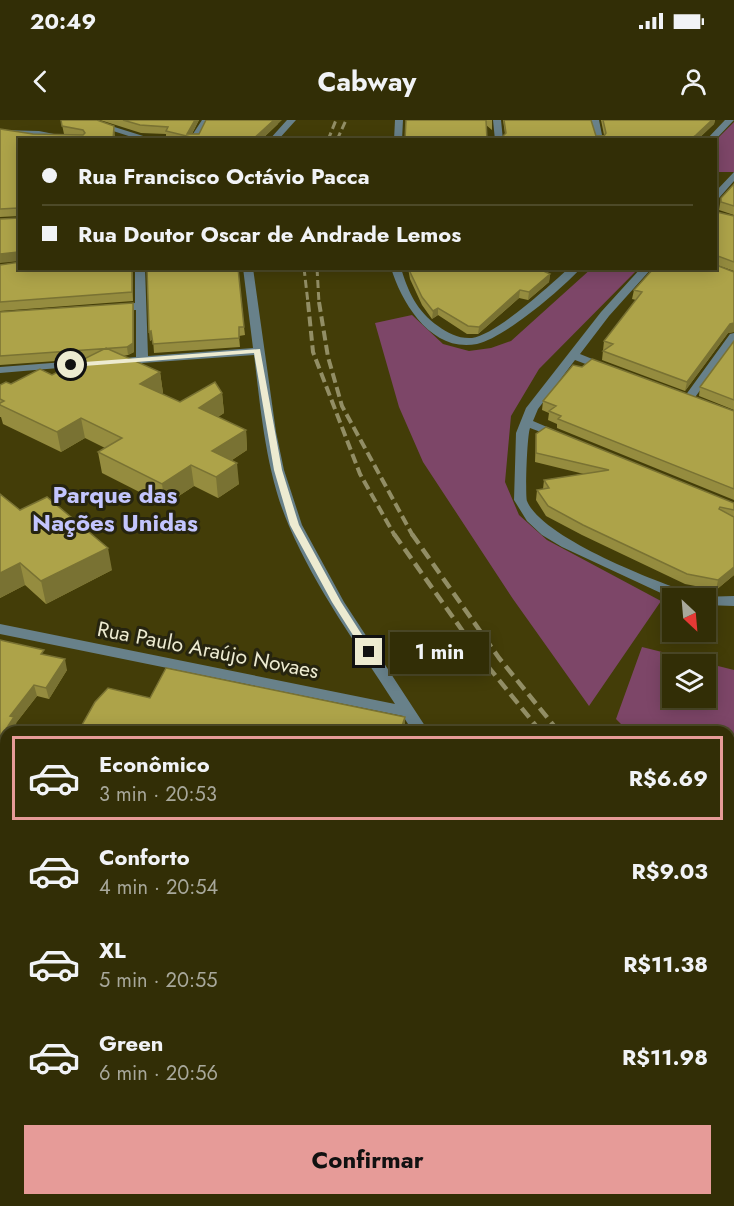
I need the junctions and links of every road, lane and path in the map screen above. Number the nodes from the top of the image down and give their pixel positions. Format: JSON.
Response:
{"nodes":[{"id":1,"x":83,"y":120,"type":"edge"},
{"id":2,"x":123,"y":120,"type":"edge"},
{"id":3,"x":206,"y":120,"type":"edge"},
{"id":4,"x":292,"y":120,"type":"edge"},
{"id":5,"x":399,"y":120,"type":"edge"},
{"id":6,"x":497,"y":120,"type":"edge"},
{"id":7,"x":595,"y":120,"type":"edge"},
{"id":8,"x":730,"y":120,"type":"edge"},
{"id":9,"x":116,"y":129,"type":"junction"},
{"id":10,"x":0,"y":133,"type":"edge"},
{"id":11,"x":38,"y":137,"type":"edge"},
{"id":12,"x":145,"y":138,"type":"edge"},
{"id":13,"x":194,"y":138,"type":"edge"},
{"id":14,"x":275,"y":138,"type":"edge"},
{"id":15,"x":398,"y":138,"type":"edge"},
{"id":16,"x":499,"y":138,"type":"edge"},
{"id":17,"x":599,"y":138,"type":"edge"},
{"id":18,"x":712,"y":138,"type":"edge"},
{"id":19,"x":731,"y":175,"type":"edge"},
{"id":20,"x":717,"y":195,"type":"edge"},
{"id":21,"x":140,"y":270,"type":"edge"},
{"id":22,"x":248,"y":270,"type":"edge"},
{"id":23,"x":397,"y":270,"type":"edge"},
{"id":24,"x":574,"y":270,"type":"edge"},
{"id":25,"x":645,"y":270,"type":"edge"},
{"id":26,"x":547,"y":274,"type":"edge"},
{"id":27,"x":562,"y":280,"type":"junction"},
{"id":28,"x":140,"y":306,"type":"junction"},
{"id":29,"x":105,"y":308,"type":"edge"},
{"id":30,"x":733,"y":339,"type":"edge"},
{"id":31,"x":258,"y":351,"type":"junction"},
{"id":32,"x":572,"y":355,"type":"junction"},
{"id":33,"x":142,"y":360,"type":"junction"},
{"id":34,"x":0,"y":370,"type":"edge"},
{"id":35,"x":625,"y":375,"type":"edge"},
{"id":36,"x":689,"y":398,"type":"edge"},
{"id":37,"x":525,"y":422,"type":"junction"},
{"id":38,"x":569,"y":439,"type":"edge"},
{"id":39,"x":662,"y":588,"type":"edge"},
{"id":40,"x":716,"y":600,"type":"edge"},
{"id":41,"x":734,"y":601,"type":"edge"},
{"id":42,"x":0,"y":629,"type":"edge"},
{"id":43,"x":408,"y":712,"type":"junction"},
{"id":44,"x":417,"y":726,"type":"edge"}],
"edges":[{"from":1,"to":9,"type":"street"},
{"from":2,"to":9,"type":"street"},
{"from":3,"to":13,"type":"street"},
{"from":4,"to":14,"type":"street"},
{"from":5,"to":15,"type":"street"},
{"from":6,"to":16,"type":"street"},
{"from":7,"to":17,"type":"street"},
{"from":8,"to":18,"type":"street"},
{"from":9,"to":12,"type":"street"},
{"from":10,"to":11,"type":"street"},
{"from":19,"to":20,"type":"street"},
{"from":21,"to":28,"type":"street"},
{"from":22,"to":31,"type":"street"},
{"from":23,"to":27,"type":"street"},
{"from":24,"to":27,"type":"street"},
{"from":25,"to":32,"type":"street"},
{"from":26,"to":27,"type":"street"},
{"from":28,"to":29,"type":"street"},
{"from":28,"to":33,"type":"street"},
{"from":30,"to":36,"type":"street"},
{"from":31,"to":33,"type":"street"},
{"from":31,"to":43,"type":"street"},
{"from":32,"to":35,"type":"street"},
{"from":32,"to":37,"type":"street"},
{"from":33,"to":34,"type":"street"},
{"from":37,"to":38,"type":"street"},
{"from":37,"to":39,"type":"street"},
{"from":40,"to":41,"type":"street"},
{"from":42,"to":43,"type":"street","name":"Rua Paulo Araújo Novaes"},
{"from":43,"to":44,"type":"street"}]}
